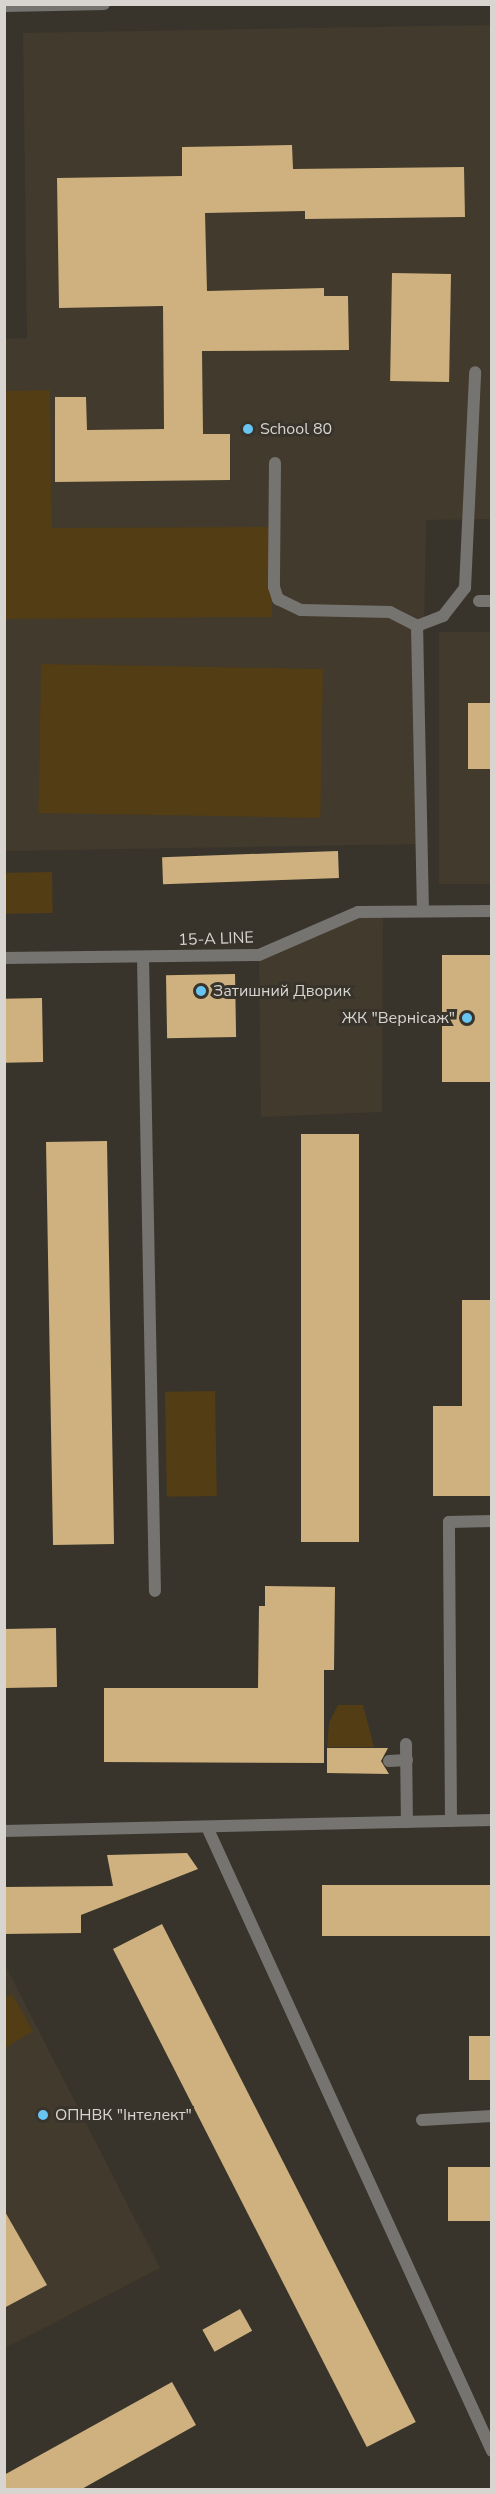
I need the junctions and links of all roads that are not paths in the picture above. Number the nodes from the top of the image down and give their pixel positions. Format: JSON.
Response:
{"nodes":[{"id":1,"x":104,"y":4,"type":"edge"},
{"id":2,"x":84,"y":5,"type":"edge"},
{"id":3,"x":4,"y":6,"type":"edge"},
{"id":4,"x":475,"y":372,"type":"dead end"},
{"id":5,"x":275,"y":463,"type":"dead end"},
{"id":6,"x":417,"y":626,"type":"junction"},
{"id":7,"x":423,"y":910,"type":"junction"},
{"id":8,"x":492,"y":911,"type":"edge"},
{"id":9,"x":143,"y":957,"type":"junction"},
{"id":10,"x":4,"y":958,"type":"edge"},
{"id":11,"x":492,"y":1521,"type":"edge"},
{"id":12,"x":155,"y":1591,"type":"dead end"},
{"id":13,"x":406,"y":1744,"type":"dead end"},
{"id":14,"x":407,"y":1760,"type":"junction"},
{"id":15,"x":388,"y":1761,"type":"dead end"},
{"id":16,"x":492,"y":1820,"type":"edge"},
{"id":17,"x":452,"y":1821,"type":"junction"},
{"id":18,"x":407,"y":1822,"type":"junction"},
{"id":19,"x":207,"y":1827,"type":"junction"},
{"id":20,"x":4,"y":1831,"type":"edge"},
{"id":21,"x":492,"y":2116,"type":"edge"},
{"id":22,"x":422,"y":2120,"type":"dead end"},
{"id":23,"x":492,"y":2451,"type":"edge"}],
"edges":[{"from":1,"to":2,"type":"street"},
{"from":2,"to":3,"type":"street"},
{"from":4,"to":6,"type":"street"},
{"from":5,"to":6,"type":"street"},
{"from":6,"to":7,"type":"street"},
{"from":7,"to":8,"type":"street","name":"15-A LINE"},
{"from":7,"to":9,"type":"street","name":"15-A LINE"},
{"from":9,"to":10,"type":"street","name":"15-A LINE"},
{"from":9,"to":12,"type":"street"},
{"from":11,"to":17,"type":"street"},
{"from":13,"to":14,"type":"street"},
{"from":14,"to":15,"type":"street"},
{"from":14,"to":18,"type":"street"},
{"from":16,"to":17,"type":"street"},
{"from":17,"to":18,"type":"street"},
{"from":18,"to":19,"type":"street"},
{"from":19,"to":20,"type":"street"},
{"from":19,"to":23,"type":"street"},
{"from":21,"to":22,"type":"street"}]}
